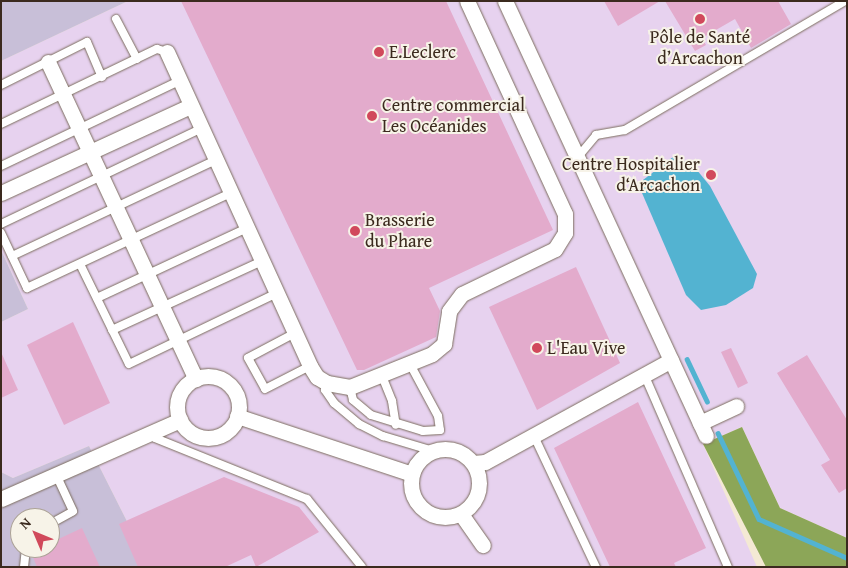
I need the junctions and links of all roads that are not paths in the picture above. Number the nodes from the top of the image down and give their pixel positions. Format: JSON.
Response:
{"nodes":[{"id":1,"x":467,"y":1,"type":"edge"},
{"id":2,"x":505,"y":1,"type":"edge"},
{"id":3,"x":845,"y":1,"type":"edge"},
{"id":4,"x":116,"y":19,"type":"dead end"},
{"id":5,"x":167,"y":52,"type":"joint"},
{"id":6,"x":138,"y":59,"type":"junction"},
{"id":7,"x":48,"y":62,"type":"junction"},
{"id":8,"x":102,"y":77,"type":"junction"},
{"id":9,"x":179,"y":81,"type":"junction"},
{"id":10,"x":1,"y":85,"type":"edge"},
{"id":11,"x":63,"y":94,"type":"junction"},
{"id":12,"x":190,"y":106,"type":"junction"},
{"id":13,"x":1,"y":124,"type":"edge"},
{"id":14,"x":202,"y":128,"type":"junction"},
{"id":15,"x":80,"y":129,"type":"junction"},
{"id":16,"x":90,"y":153,"type":"junction"},
{"id":17,"x":577,"y":158,"type":"junction"},
{"id":18,"x":216,"y":160,"type":"junction"},
{"id":19,"x":1,"y":166,"type":"edge"},
{"id":20,"x":102,"y":176,"type":"junction"},
{"id":21,"x":1,"y":193,"type":"edge"},
{"id":22,"x":231,"y":193,"type":"junction"},
{"id":23,"x":115,"y":208,"type":"junction"},
{"id":24,"x":1,"y":224,"type":"edge"},
{"id":25,"x":246,"y":228,"type":"junction"},
{"id":26,"x":1,"y":233,"type":"edge"},
{"id":27,"x":131,"y":241,"type":"junction"},
{"id":28,"x":12,"y":256,"type":"junction"},
{"id":29,"x":262,"y":261,"type":"junction"},
{"id":30,"x":80,"y":264,"type":"junction"},
{"id":31,"x":147,"y":274,"type":"junction"},
{"id":32,"x":277,"y":293,"type":"junction"},
{"id":33,"x":97,"y":298,"type":"junction"},
{"id":34,"x":162,"y":308,"type":"junction"},
{"id":35,"x":112,"y":330,"type":"junction"},
{"id":36,"x":295,"y":333,"type":"junction"},
{"id":37,"x":177,"y":340,"type":"junction"},
{"id":38,"x":671,"y":360,"type":"junction"},
{"id":39,"x":410,"y":364,"type":"junction"},
{"id":40,"x":310,"y":366,"type":"junction"},
{"id":41,"x":644,"y":374,"type":"junction"},
{"id":42,"x":382,"y":376,"type":"junction"},
{"id":43,"x":196,"y":379,"type":"junction"},
{"id":44,"x":327,"y":383,"type":"junction"},
{"id":45,"x":350,"y":387,"type":"junction"},
{"id":46,"x":736,"y":406,"type":"dead end"},
{"id":47,"x":237,"y":416,"type":"junction"},
{"id":48,"x":180,"y":420,"type":"junction"},
{"id":49,"x":396,"y":424,"type":"junction"},
{"id":50,"x":153,"y":432,"type":"junction"},
{"id":51,"x":533,"y":434,"type":"junction"},
{"id":52,"x":433,"y":451,"type":"junction"},
{"id":53,"x":474,"y":463,"type":"junction"},
{"id":54,"x":412,"y":474,"type":"junction"},
{"id":55,"x":57,"y":476,"type":"junction"},
{"id":56,"x":1,"y":499,"type":"edge"},
{"id":57,"x":461,"y":514,"type":"junction"},
{"id":58,"x":60,"y":518,"type":"edge"},
{"id":59,"x":483,"y":545,"type":"dead end"},
{"id":60,"x":362,"y":567,"type":"edge"},
{"id":61,"x":596,"y":567,"type":"edge"},
{"id":62,"x":728,"y":567,"type":"edge"}],
"edges":[{"from":1,"to":39,"type":"street"},
{"from":2,"to":17,"type":"street"},
{"from":3,"to":17,"type":"lane"},
{"from":4,"to":6,"type":"lane"},
{"from":5,"to":6,"type":"lane"},
{"from":5,"to":9,"type":"street"},
{"from":6,"to":8,"type":"lane"},
{"from":7,"to":8,"type":"lane"},
{"from":7,"to":10,"type":"lane"},
{"from":7,"to":11,"type":"street"},
{"from":8,"to":11,"type":"lane"},
{"from":9,"to":12,"type":"street"},
{"from":9,"to":15,"type":"lane"},
{"from":11,"to":13,"type":"lane"},
{"from":11,"to":15,"type":"street"},
{"from":12,"to":14,"type":"street"},
{"from":12,"to":16,"type":"street"},
{"from":14,"to":18,"type":"street"},
{"from":14,"to":20,"type":"lane"},
{"from":15,"to":16,"type":"street"},
{"from":15,"to":19,"type":"lane"},
{"from":16,"to":20,"type":"street"},
{"from":16,"to":21,"type":"street"},
{"from":17,"to":38,"type":"street"},
{"from":18,"to":22,"type":"street"},
{"from":18,"to":23,"type":"lane"},
{"from":20,"to":23,"type":"street"},
{"from":20,"to":24,"type":"lane"},
{"from":22,"to":25,"type":"street"},
{"from":22,"to":27,"type":"lane"},
{"from":23,"to":27,"type":"street"},
{"from":23,"to":28,"type":"lane"},
{"from":25,"to":29,"type":"street"},
{"from":25,"to":31,"type":"lane"},
{"from":26,"to":28,"type":"lane"},
{"from":27,"to":30,"type":"lane"},
{"from":27,"to":31,"type":"street"},
{"from":28,"to":30,"type":"lane"},
{"from":29,"to":32,"type":"street"},
{"from":29,"to":34,"type":"lane"},
{"from":30,"to":33,"type":"lane"},
{"from":31,"to":33,"type":"lane"},
{"from":31,"to":34,"type":"street"},
{"from":32,"to":36,"type":"street"},
{"from":32,"to":37,"type":"lane"},
{"from":33,"to":35,"type":"lane"},
{"from":34,"to":35,"type":"lane"},
{"from":34,"to":37,"type":"street"},
{"from":35,"to":37,"type":"lane"},
{"from":36,"to":40,"type":"street"},
{"from":36,"to":40,"type":"lane"},
{"from":37,"to":43,"type":"street"},
{"from":38,"to":41,"type":"street"},
{"from":38,"to":46,"type":"street"},
{"from":39,"to":42,"type":"street"},
{"from":39,"to":49,"type":"lane"},
{"from":40,"to":44,"type":"street"},
{"from":41,"to":51,"type":"street"},
{"from":41,"to":62,"type":"lane"},
{"from":42,"to":45,"type":"street"},
{"from":42,"to":49,"type":"lane"},
{"from":43,"to":47,"type":"street"},
{"from":43,"to":48,"type":"street"},
{"from":44,"to":45,"type":"street"},
{"from":44,"to":52,"type":"lane"},
{"from":45,"to":49,"type":"lane"},
{"from":47,"to":48,"type":"street"},
{"from":47,"to":54,"type":"street"},
{"from":48,"to":50,"type":"street"},
{"from":50,"to":55,"type":"street"},
{"from":50,"to":60,"type":"lane"},
{"from":51,"to":53,"type":"street"},
{"from":51,"to":61,"type":"lane"},
{"from":52,"to":53,"type":"street"},
{"from":52,"to":54,"type":"street"},
{"from":53,"to":57,"type":"street"},
{"from":54,"to":57,"type":"street"},
{"from":55,"to":56,"type":"street"},
{"from":55,"to":58,"type":"lane"},
{"from":57,"to":59,"type":"street"}]}
